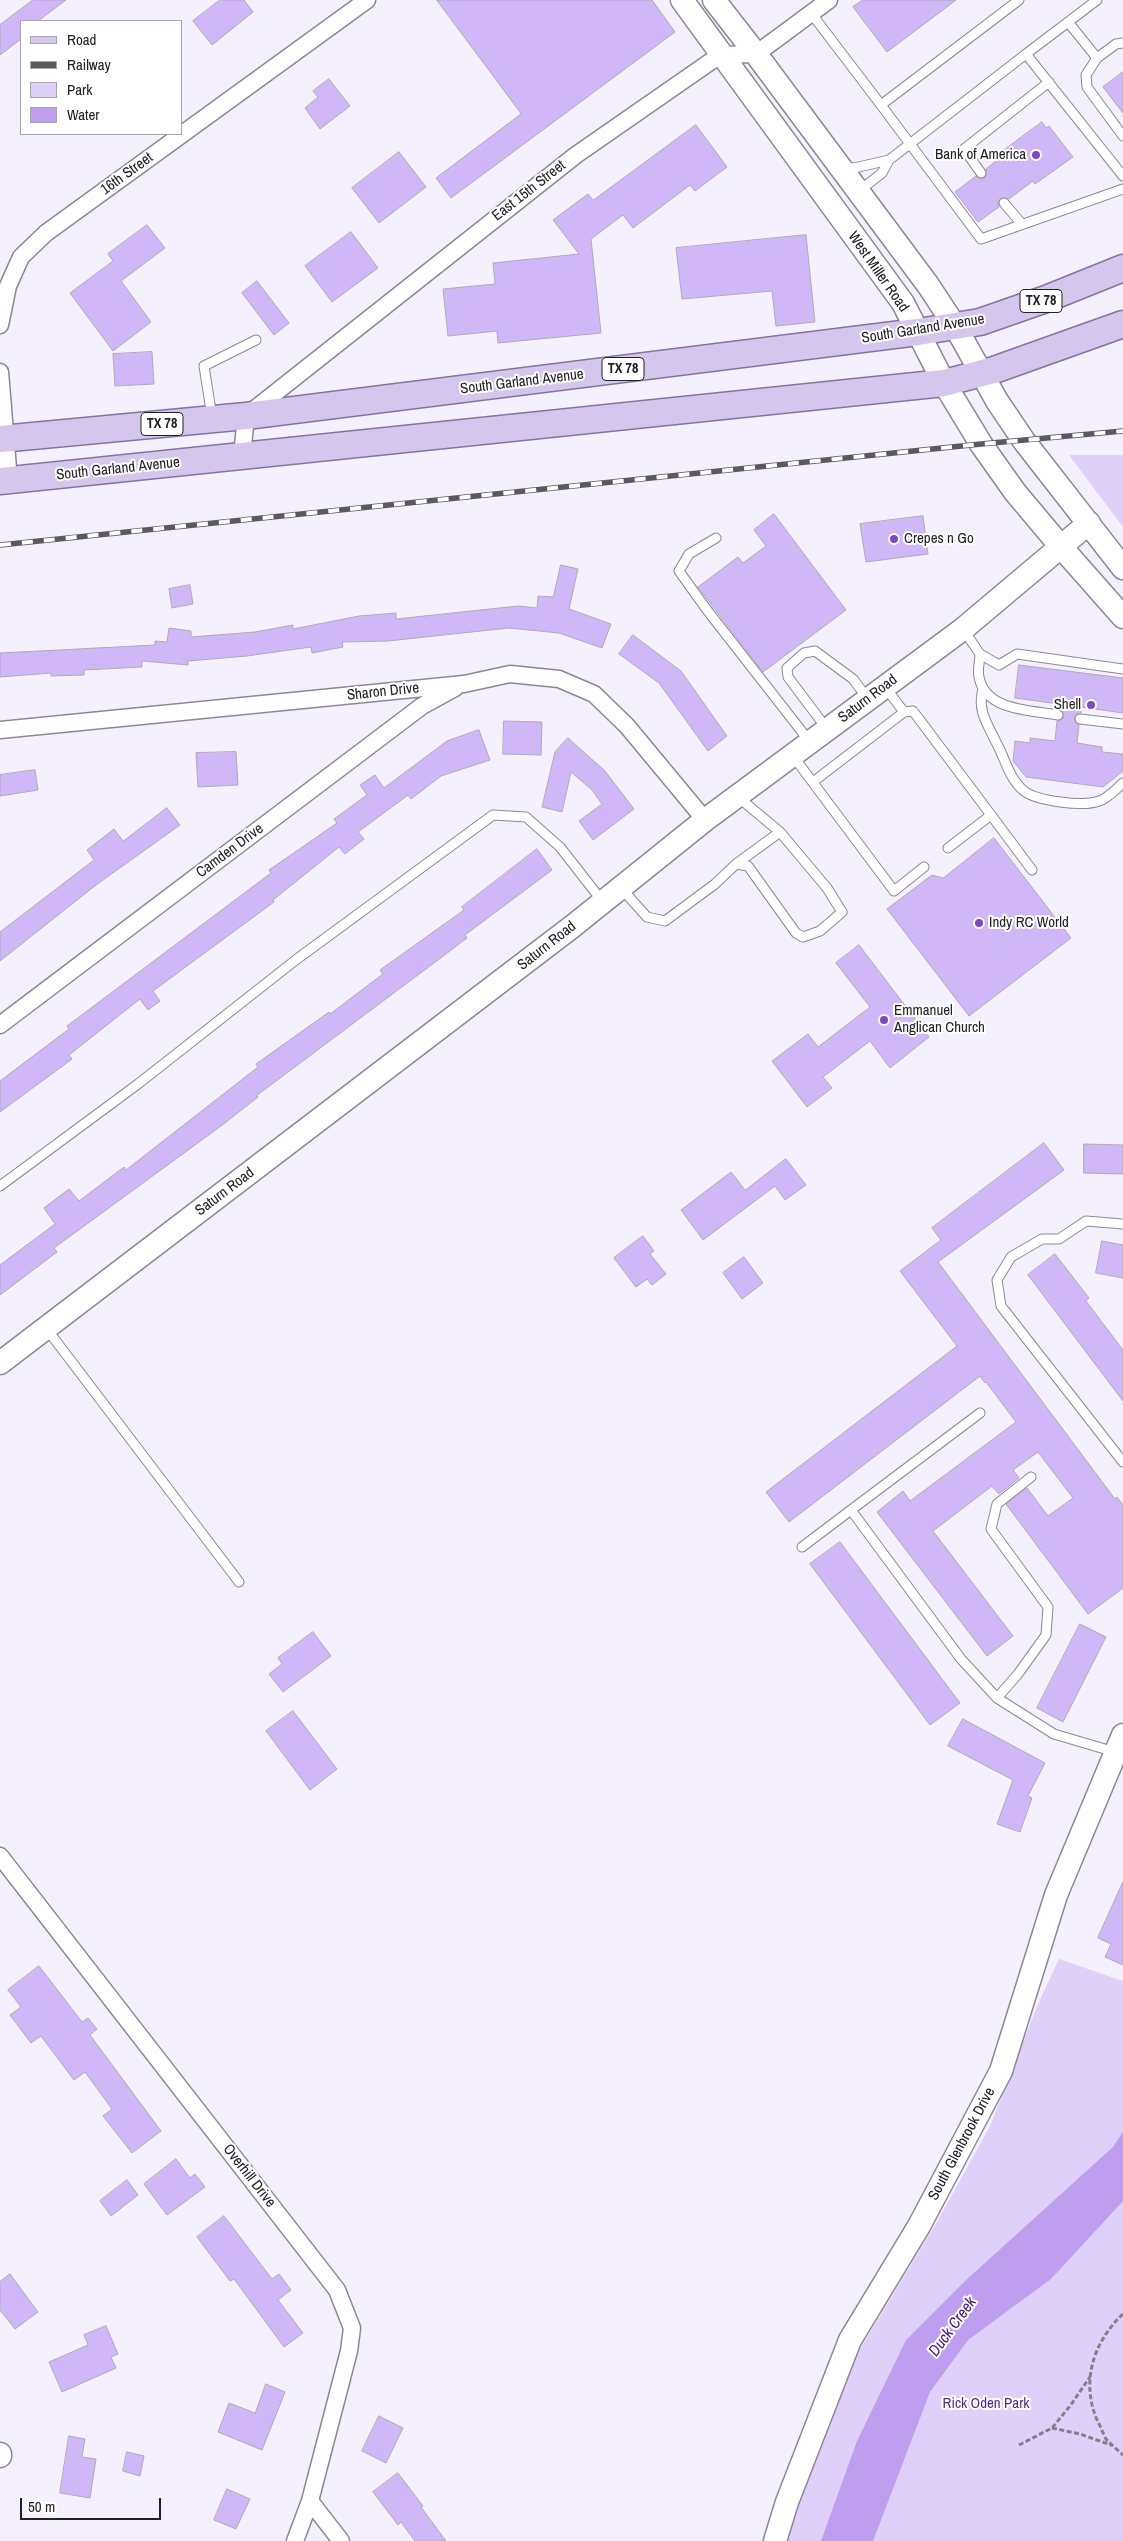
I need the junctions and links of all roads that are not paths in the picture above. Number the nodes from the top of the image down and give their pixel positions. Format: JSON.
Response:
{"nodes":[{"id":1,"x":368,"y":0,"type":"edge"},
{"id":2,"x":682,"y":0,"type":"edge"},
{"id":3,"x":714,"y":0,"type":"edge"},
{"id":4,"x":829,"y":0,"type":"edge"},
{"id":5,"x":1019,"y":0,"type":"edge"},
{"id":6,"x":1097,"y":0,"type":"edge"},
{"id":7,"x":811,"y":13,"type":"junction"},
{"id":8,"x":1068,"y":22,"type":"junction"},
{"id":9,"x":1123,"y":43,"type":"edge"},
{"id":10,"x":756,"y":54,"type":"junction"},
{"id":11,"x":1026,"y":54,"type":"junction"},
{"id":12,"x":720,"y":55,"type":"junction"},
{"id":13,"x":1097,"y":58,"type":"junction"},
{"id":14,"x":1049,"y":82,"type":"junction"},
{"id":15,"x":881,"y":105,"type":"junction"},
{"id":16,"x":181,"y":135,"type":"edge"},
{"id":17,"x":182,"y":135,"type":"edge"},
{"id":18,"x":1123,"y":136,"type":"edge"},
{"id":19,"x":910,"y":144,"type":"junction"},
{"id":20,"x":889,"y":160,"type":"junction"},
{"id":21,"x":840,"y":167,"type":"junction"},
{"id":22,"x":981,"y":172,"type":"dead end"},
{"id":23,"x":1123,"y":176,"type":"edge"},
{"id":24,"x":1123,"y":188,"type":"edge"},
{"id":25,"x":858,"y":191,"type":"junction"},
{"id":26,"x":1004,"y":203,"type":"dead end"},
{"id":27,"x":1020,"y":224,"type":"junction"},
{"id":28,"x":1123,"y":268,"type":"edge"},
{"id":29,"x":4,"y":290,"type":"edge"},
{"id":30,"x":1123,"y":324,"type":"edge"},
{"id":31,"x":0,"y":325,"type":"edge"},
{"id":32,"x":955,"y":326,"type":"junction"},
{"id":33,"x":918,"y":332,"type":"junction"},
{"id":34,"x":256,"y":340,"type":"dead end"},
{"id":35,"x":0,"y":372,"type":"edge"},
{"id":36,"x":982,"y":374,"type":"junction"},
{"id":37,"x":944,"y":383,"type":"junction"},
{"id":38,"x":246,"y":416,"type":"junction"},
{"id":39,"x":213,"y":419,"type":"junction"},
{"id":40,"x":3,"y":439,"type":"edge"},
{"id":41,"x":242,"y":456,"type":"junction"},
{"id":42,"x":5,"y":481,"type":"edge"},
{"id":43,"x":1089,"y":523,"type":"junction"},
{"id":44,"x":716,"y":538,"type":"dead end"},
{"id":45,"x":1062,"y":548,"type":"junction"},
{"id":46,"x":1123,"y":568,"type":"edge"},
{"id":47,"x":1123,"y":617,"type":"edge"},
{"id":48,"x":963,"y":629,"type":"junction"},
{"id":49,"x":980,"y":654,"type":"junction"},
{"id":50,"x":1123,"y":669,"type":"edge"},
{"id":51,"x":464,"y":684,"type":"junction"},
{"id":52,"x":983,"y":689,"type":"junction"},
{"id":53,"x":877,"y":693,"type":"junction"},
{"id":54,"x":904,"y":712,"type":"junction"},
{"id":55,"x":1058,"y":715,"type":"dead end"},
{"id":56,"x":1080,"y":719,"type":"dead end"},
{"id":57,"x":1123,"y":724,"type":"edge"},
{"id":58,"x":0,"y":730,"type":"edge"},
{"id":59,"x":819,"y":736,"type":"junction"},
{"id":60,"x":793,"y":756,"type":"junction"},
{"id":61,"x":813,"y":782,"type":"junction"},
{"id":62,"x":1123,"y":783,"type":"edge"},
{"id":63,"x":737,"y":797,"type":"junction"},
{"id":64,"x":990,"y":815,"type":"junction"},
{"id":65,"x":705,"y":820,"type":"junction"},
{"id":66,"x":780,"y":832,"type":"junction"},
{"id":67,"x":948,"y":848,"type":"dead end"},
{"id":68,"x":736,"y":864,"type":"junction"},
{"id":69,"x":924,"y":867,"type":"dead end"},
{"id":70,"x":1032,"y":870,"type":"dead end"},
{"id":71,"x":621,"y":888,"type":"junction"},
{"id":72,"x":603,"y":902,"type":"junction"},
{"id":73,"x":0,"y":1024,"type":"edge"},
{"id":74,"x":0,"y":1186,"type":"edge"},
{"id":75,"x":1123,"y":1224,"type":"edge"},
{"id":76,"x":45,"y":1328,"type":"junction"},
{"id":77,"x":0,"y":1363,"type":"edge"},
{"id":78,"x":980,"y":1414,"type":"dead end"},
{"id":79,"x":1123,"y":1462,"type":"edge"},
{"id":80,"x":1031,"y":1477,"type":"dead end"},
{"id":81,"x":852,"y":1510,"type":"junction"},
{"id":82,"x":802,"y":1547,"type":"dead end"},
{"id":83,"x":239,"y":1582,"type":"dead end"},
{"id":84,"x":997,"y":1698,"type":"junction"},
{"id":85,"x":1119,"y":1743,"type":"edge"},
{"id":86,"x":0,"y":1856,"type":"edge"},
{"id":87,"x":310,"y":2500,"type":"junction"},
{"id":88,"x":295,"y":2541,"type":"edge"},
{"id":89,"x":341,"y":2541,"type":"edge"},
{"id":90,"x":775,"y":2541,"type":"edge"}],
"edges":[{"from":1,"to":17,"type":"street","name":"16th Street"},
{"from":2,"to":12,"type":"street","name":"West Miller Road"},
{"from":3,"to":10,"type":"street","name":"West Miller Road"},
{"from":4,"to":7,"type":"street"},
{"from":5,"to":15,"type":"lane"},
{"from":6,"to":8,"type":"lane"},
{"from":7,"to":10,"type":"street"},
{"from":7,"to":15,"type":"lane"},
{"from":8,"to":11,"type":"lane"},
{"from":8,"to":13,"type":"lane"},
{"from":9,"to":13,"type":"lane"},
{"from":10,"to":12,"type":"street"},
{"from":10,"to":21,"type":"street","name":"West Miller Road"},
{"from":11,"to":14,"type":"lane"},
{"from":11,"to":19,"type":"lane"},
{"from":12,"to":33,"type":"street","name":"West Miller Road"},
{"from":12,"to":38,"type":"street","name":"East 15th Street"},
{"from":13,"to":18,"type":"lane"},
{"from":14,"to":22,"type":"lane"},
{"from":14,"to":23,"type":"lane"},
{"from":15,"to":19,"type":"lane"},
{"from":16,"to":29,"type":"street","name":"16th Street"},
{"from":19,"to":20,"type":"lane"},
{"from":19,"to":27,"type":"lane"},
{"from":20,"to":21,"type":"lane"},
{"from":20,"to":25,"type":"lane"},
{"from":21,"to":25,"type":"street","name":"West Miller Road"},
{"from":24,"to":27,"type":"lane"},
{"from":25,"to":32,"type":"street","name":"West Miller Road"},
{"from":26,"to":27,"type":"lane"},
{"from":28,"to":32,"type":"main road","name":"South Garland Avenue","number":"TX 78"},
{"from":29,"to":31,"type":"street","name":"16th Street"},
{"from":30,"to":36,"type":"main road","name":"South Garland Avenue"},
{"from":32,"to":33,"type":"main road","name":"South Garland Avenue","number":"TX 78"},
{"from":32,"to":36,"type":"street","name":"West Miller Road"},
{"from":33,"to":37,"type":"street","name":"West Miller Road"},
{"from":33,"to":38,"type":"main road","name":"South Garland Avenue","number":"TX 78"},
{"from":34,"to":39,"type":"lane"},
{"from":35,"to":40,"type":"street"},
{"from":36,"to":37,"type":"main road","name":"South Garland Avenue"},
{"from":36,"to":43,"type":"street","name":"West Miller Road"},
{"from":37,"to":41,"type":"main road","name":"South Garland Avenue"},
{"from":37,"to":45,"type":"street","name":"West Miller Road"},
{"from":38,"to":39,"type":"main road","name":"South Garland Avenue","number":"TX 78"},
{"from":38,"to":41,"type":"street"},
{"from":39,"to":40,"type":"main road","name":"South Garland Avenue","number":"TX 78"},
{"from":40,"to":42,"type":"street"},
{"from":41,"to":42,"type":"main road","name":"South Garland Avenue"},
{"from":43,"to":45,"type":"street","name":"Saturn Road"},
{"from":43,"to":46,"type":"street","name":"West Miller Road"},
{"from":44,"to":59,"type":"lane"},
{"from":45,"to":47,"type":"street","name":"West Miller Road"},
{"from":45,"to":48,"type":"street","name":"Saturn Road"},
{"from":48,"to":49,"type":"lane"},
{"from":48,"to":53,"type":"street","name":"Saturn Road"},
{"from":49,"to":50,"type":"lane"},
{"from":49,"to":52,"type":"lane"},
{"from":51,"to":58,"type":"street","name":"Sharon Drive"},
{"from":51,"to":65,"type":"street","name":"Sharon Drive"},
{"from":51,"to":73,"type":"street","name":"Camden Drive"},
{"from":52,"to":55,"type":"lane"},
{"from":52,"to":62,"type":"lane"},
{"from":53,"to":54,"type":"lane"},
{"from":53,"to":59,"type":"street","name":"Saturn Road"},
{"from":53,"to":59,"type":"lane"},
{"from":54,"to":61,"type":"lane"},
{"from":54,"to":64,"type":"lane"},
{"from":56,"to":57,"type":"lane"},
{"from":59,"to":60,"type":"street","name":"Saturn Road"},
{"from":60,"to":61,"type":"lane"},
{"from":60,"to":63,"type":"street","name":"Saturn Road"},
{"from":61,"to":69,"type":"lane"},
{"from":63,"to":65,"type":"street","name":"Saturn Road"},
{"from":63,"to":66,"type":"lane"},
{"from":64,"to":67,"type":"lane"},
{"from":64,"to":70,"type":"lane"},
{"from":65,"to":71,"type":"street","name":"Saturn Road"},
{"from":66,"to":68,"type":"lane"},
{"from":66,"to":68,"type":"lane"},
{"from":68,"to":71,"type":"lane"},
{"from":71,"to":72,"type":"street","name":"Saturn Road"},
{"from":72,"to":74,"type":"lane"},
{"from":72,"to":76,"type":"street","name":"Saturn Road"},
{"from":75,"to":79,"type":"lane"},
{"from":76,"to":77,"type":"street","name":"Saturn Road"},
{"from":76,"to":83,"type":"lane"},
{"from":78,"to":81,"type":"lane"},
{"from":80,"to":84,"type":"lane"},
{"from":81,"to":82,"type":"lane"},
{"from":81,"to":84,"type":"lane"},
{"from":84,"to":85,"type":"lane"},
{"from":85,"to":90,"type":"street","name":"South Glenbrook Drive"},
{"from":86,"to":87,"type":"street","name":"Overhill Drive"},
{"from":87,"to":88,"type":"street","name":"Overhill Drive"},
{"from":87,"to":89,"type":"street"}]}
